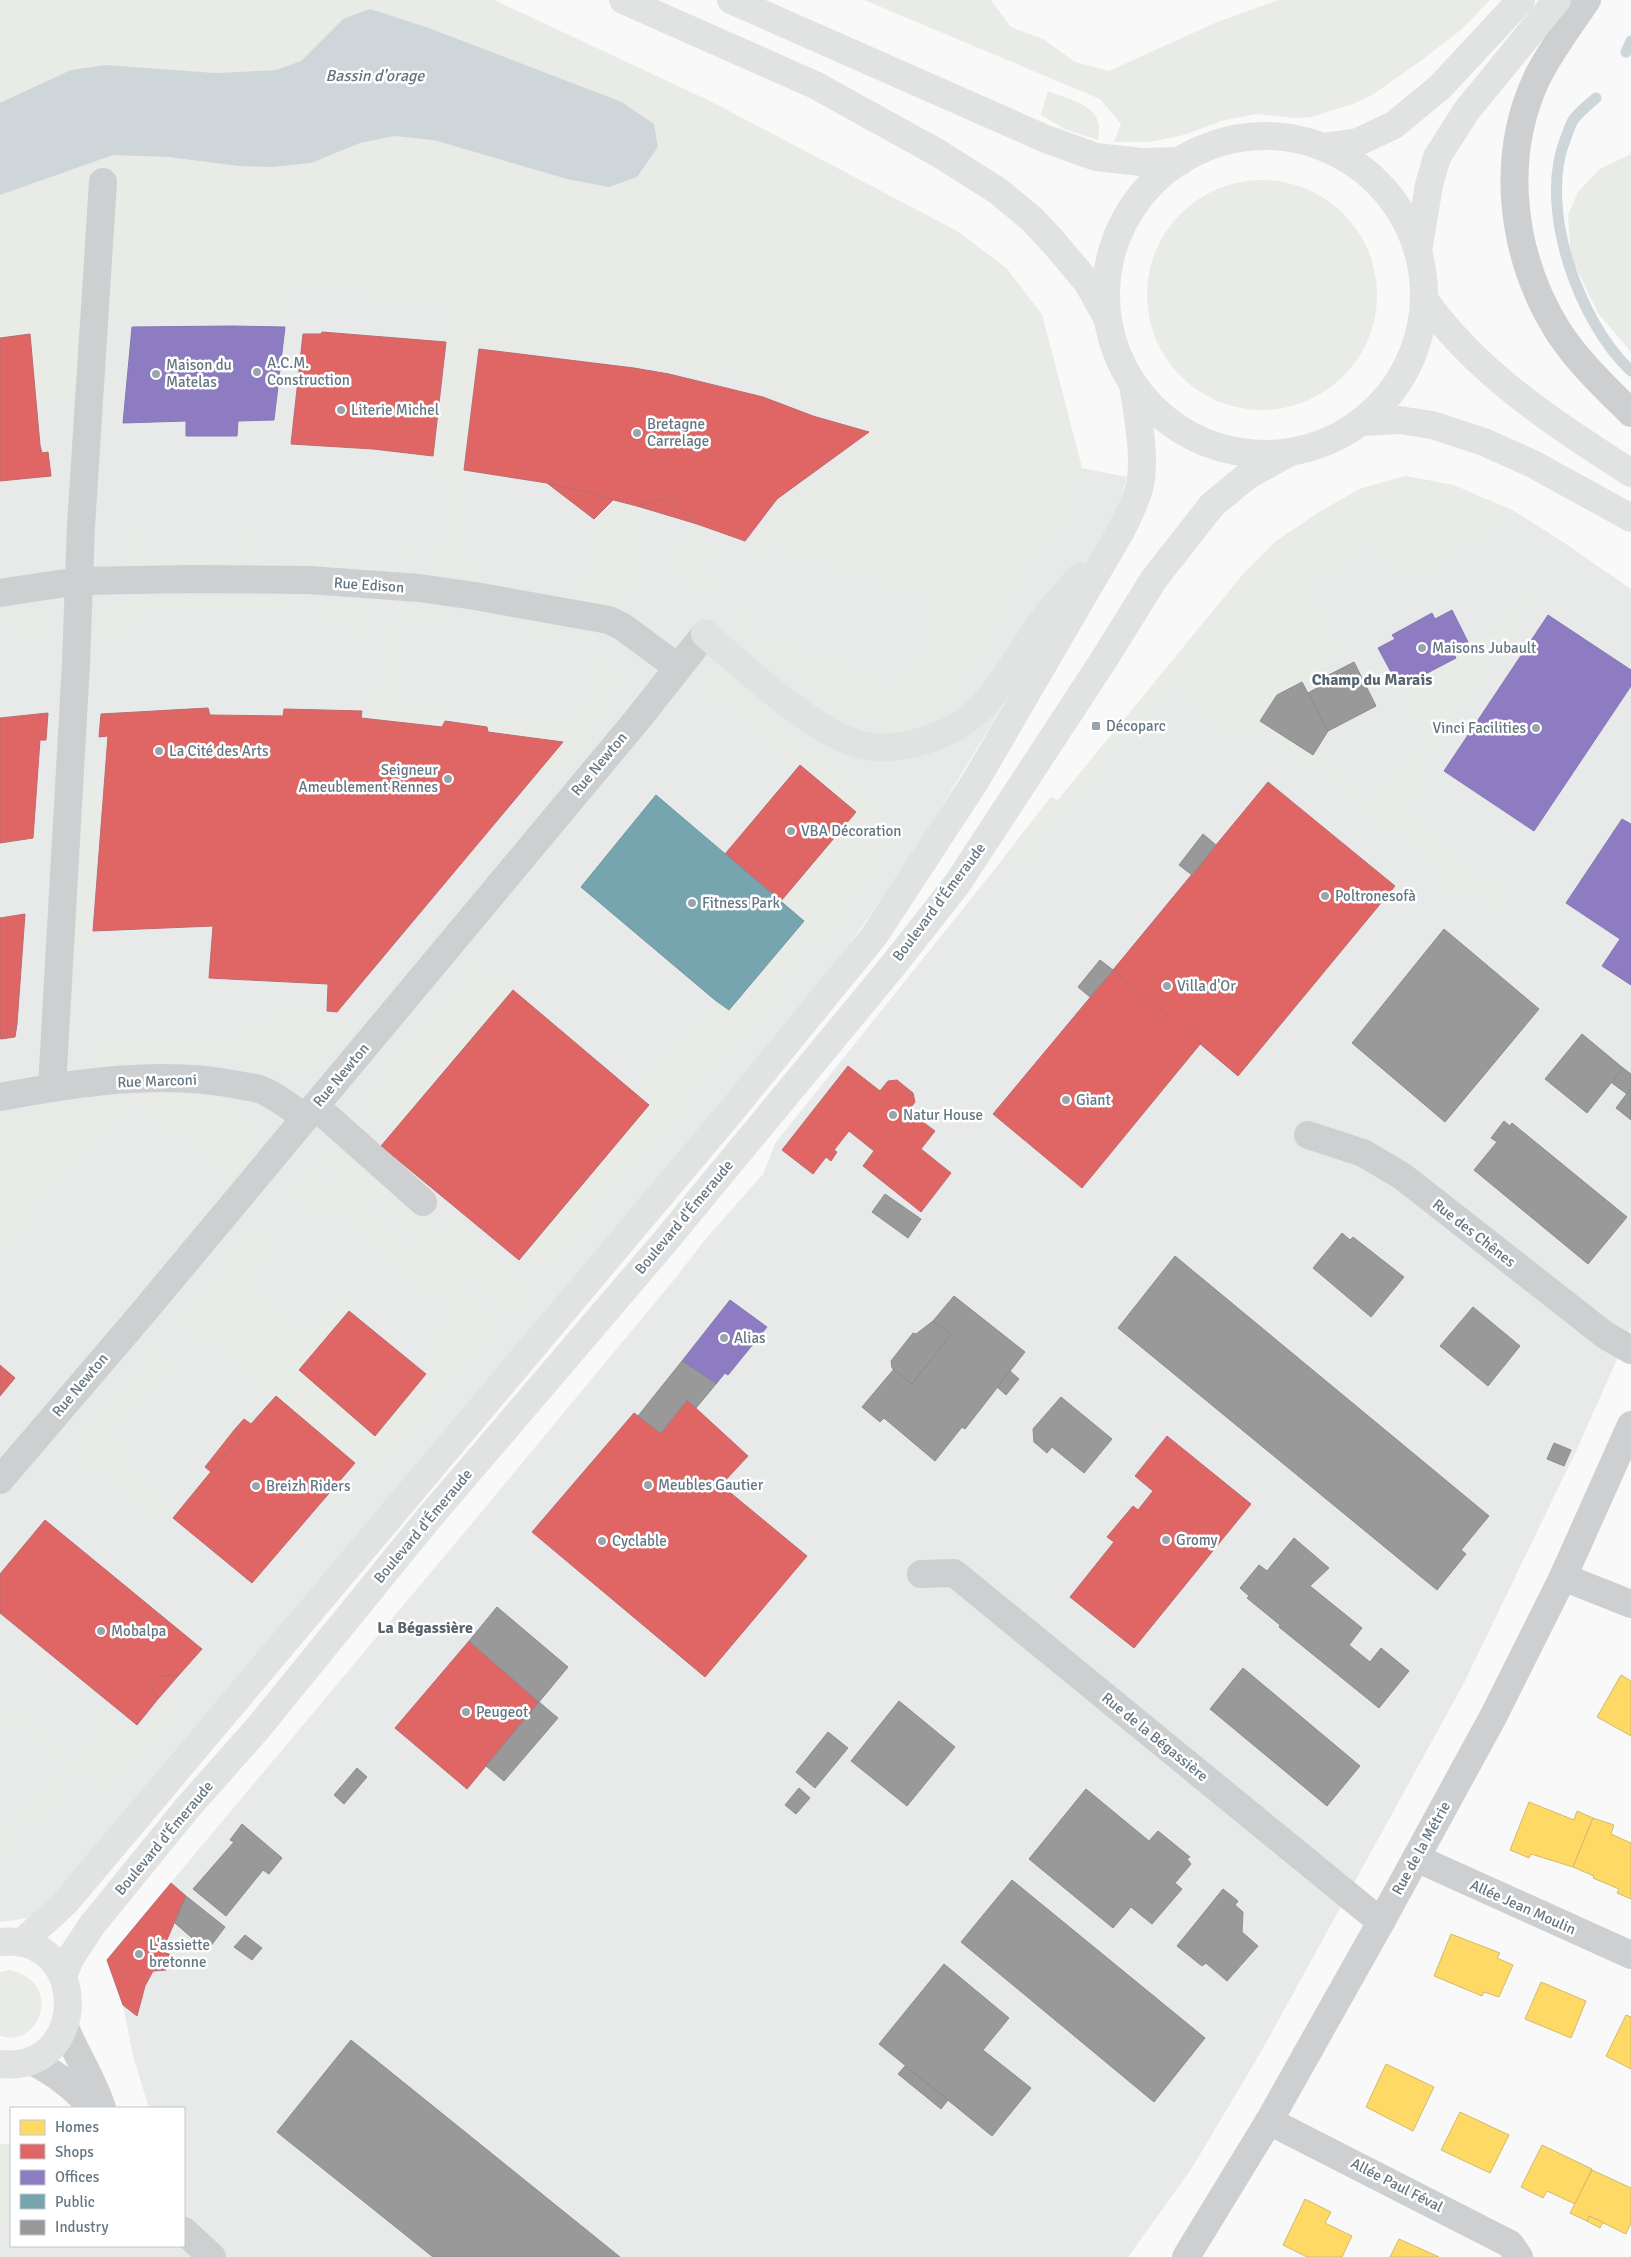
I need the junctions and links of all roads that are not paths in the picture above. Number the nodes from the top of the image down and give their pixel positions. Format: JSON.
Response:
{"nodes":[{"id":1,"x":623,"y":0,"type":"edge"},
{"id":2,"x":731,"y":0,"type":"edge"},
{"id":3,"x":1521,"y":0,"type":"edge"},
{"id":4,"x":1557,"y":0,"type":"edge"},
{"id":5,"x":1586,"y":0,"type":"edge"},
{"id":6,"x":1323,"y":146,"type":"junction"},
{"id":7,"x":1180,"y":161,"type":"junction"},
{"id":8,"x":103,"y":182,"type":"dead end"},
{"id":9,"x":1418,"y":252,"type":"junction"},
{"id":10,"x":1424,"y":299,"type":"junction"},
{"id":11,"x":1107,"y":318,"type":"junction"},
{"id":12,"x":1133,"y":384,"type":"junction"},
{"id":13,"x":1631,"y":413,"type":"edge"},
{"id":14,"x":1362,"y":422,"type":"junction"},
{"id":15,"x":1290,"y":452,"type":"junction"},
{"id":16,"x":1631,"y":474,"type":"edge"},
{"id":17,"x":1631,"y":518,"type":"edge"},
{"id":18,"x":1122,"y":529,"type":"junction"},
{"id":19,"x":79,"y":581,"type":"junction"},
{"id":20,"x":0,"y":593,"type":"edge"},
{"id":21,"x":705,"y":634,"type":"joint"},
{"id":22,"x":677,"y":668,"type":"junction"},
{"id":23,"x":52,"y":1088,"type":"junction"},
{"id":24,"x":0,"y":1097,"type":"edge"},
{"id":25,"x":310,"y":1112,"type":"junction"},
{"id":26,"x":1308,"y":1135,"type":"dead end"},
{"id":27,"x":423,"y":1202,"type":"dead end"},
{"id":28,"x":1631,"y":1350,"type":"edge"},
{"id":29,"x":1631,"y":1425,"type":"edge"},
{"id":30,"x":0,"y":1480,"type":"edge"},
{"id":31,"x":921,"y":1574,"type":"dead end"},
{"id":32,"x":1563,"y":1577,"type":"junction"},
{"id":33,"x":1631,"y":1604,"type":"edge"},
{"id":34,"x":1416,"y":1858,"type":"junction"},
{"id":35,"x":1381,"y":1922,"type":"junction"},
{"id":36,"x":11,"y":1942,"type":"edge"},
{"id":37,"x":1631,"y":1955,"type":"edge"},
{"id":38,"x":63,"y":1976,"type":"junction"},
{"id":39,"x":65,"y":2026,"type":"junction"},
{"id":40,"x":31,"y":2061,"type":"junction"},
{"id":41,"x":0,"y":2064,"type":"edge"},
{"id":42,"x":91,"y":2107,"type":"edge"},
{"id":43,"x":102,"y":2107,"type":"edge"},
{"id":44,"x":1269,"y":2121,"type":"junction"},
{"id":45,"x":185,"y":2232,"type":"edge"},
{"id":46,"x":212,"y":2257,"type":"edge"},
{"id":47,"x":1186,"y":2257,"type":"edge"},
{"id":48,"x":1519,"y":2257,"type":"edge"}],
"edges":[{"from":1,"to":11,"type":"main road"},
{"from":2,"to":7,"type":"main road"},
{"from":3,"to":6,"type":"main road"},
{"from":4,"to":9,"type":"main road"},
{"from":5,"to":13,"type":"street"},
{"from":6,"to":7,"type":"main road"},
{"from":6,"to":9,"type":"main road"},
{"from":7,"to":11,"type":"main road"},
{"from":8,"to":19,"type":"street"},
{"from":9,"to":10,"type":"main road"},
{"from":10,"to":14,"type":"main road"},
{"from":10,"to":16,"type":"main road"},
{"from":11,"to":12,"type":"main road"},
{"from":12,"to":15,"type":"main road"},
{"from":12,"to":18,"type":"main road","name":"Boulevard d'Émeraude"},
{"from":14,"to":15,"type":"main road"},
{"from":14,"to":17,"type":"main road"},
{"from":15,"to":38,"type":"main road","name":"Boulevard d'Émeraude"},
{"from":18,"to":21,"type":"main road"},
{"from":18,"to":36,"type":"main road","name":"Boulevard d'Émeraude"},
{"from":19,"to":20,"type":"street","name":"Rue Edison"},
{"from":19,"to":22,"type":"street","name":"Rue Edison"},
{"from":19,"to":23,"type":"street"},
{"from":21,"to":22,"type":"street"},
{"from":22,"to":25,"type":"street","name":"Rue Newton"},
{"from":23,"to":24,"type":"street","name":"Rue Marconi"},
{"from":23,"to":25,"type":"street","name":"Rue Marconi"},
{"from":25,"to":27,"type":"street","name":"Rue Marconi"},
{"from":25,"to":30,"type":"street","name":"Rue Newton"},
{"from":26,"to":28,"type":"street","name":"Rue des Chênes"},
{"from":29,"to":32,"type":"street","name":"Rue de la Métrie"},
{"from":31,"to":35,"type":"street","name":"Rue de la Bégassière"},
{"from":32,"to":33,"type":"street"},
{"from":32,"to":34,"type":"street","name":"Rue de la Métrie"},
{"from":34,"to":35,"type":"street","name":"Rue de la Métrie"},
{"from":34,"to":37,"type":"street","name":"Allée Jean Moulin"},
{"from":35,"to":44,"type":"street","name":"Rue de la Métrie"},
{"from":36,"to":38,"type":"main road"},
{"from":38,"to":39,"type":"main road"},
{"from":39,"to":40,"type":"main road"},
{"from":39,"to":43,"type":"street"},
{"from":40,"to":41,"type":"main road"},
{"from":40,"to":42,"type":"street"},
{"from":44,"to":47,"type":"street","name":"Rue de la Métrie"},
{"from":44,"to":48,"type":"street","name":"Allée Paul Féval"},
{"from":45,"to":46,"type":"street"}]}
